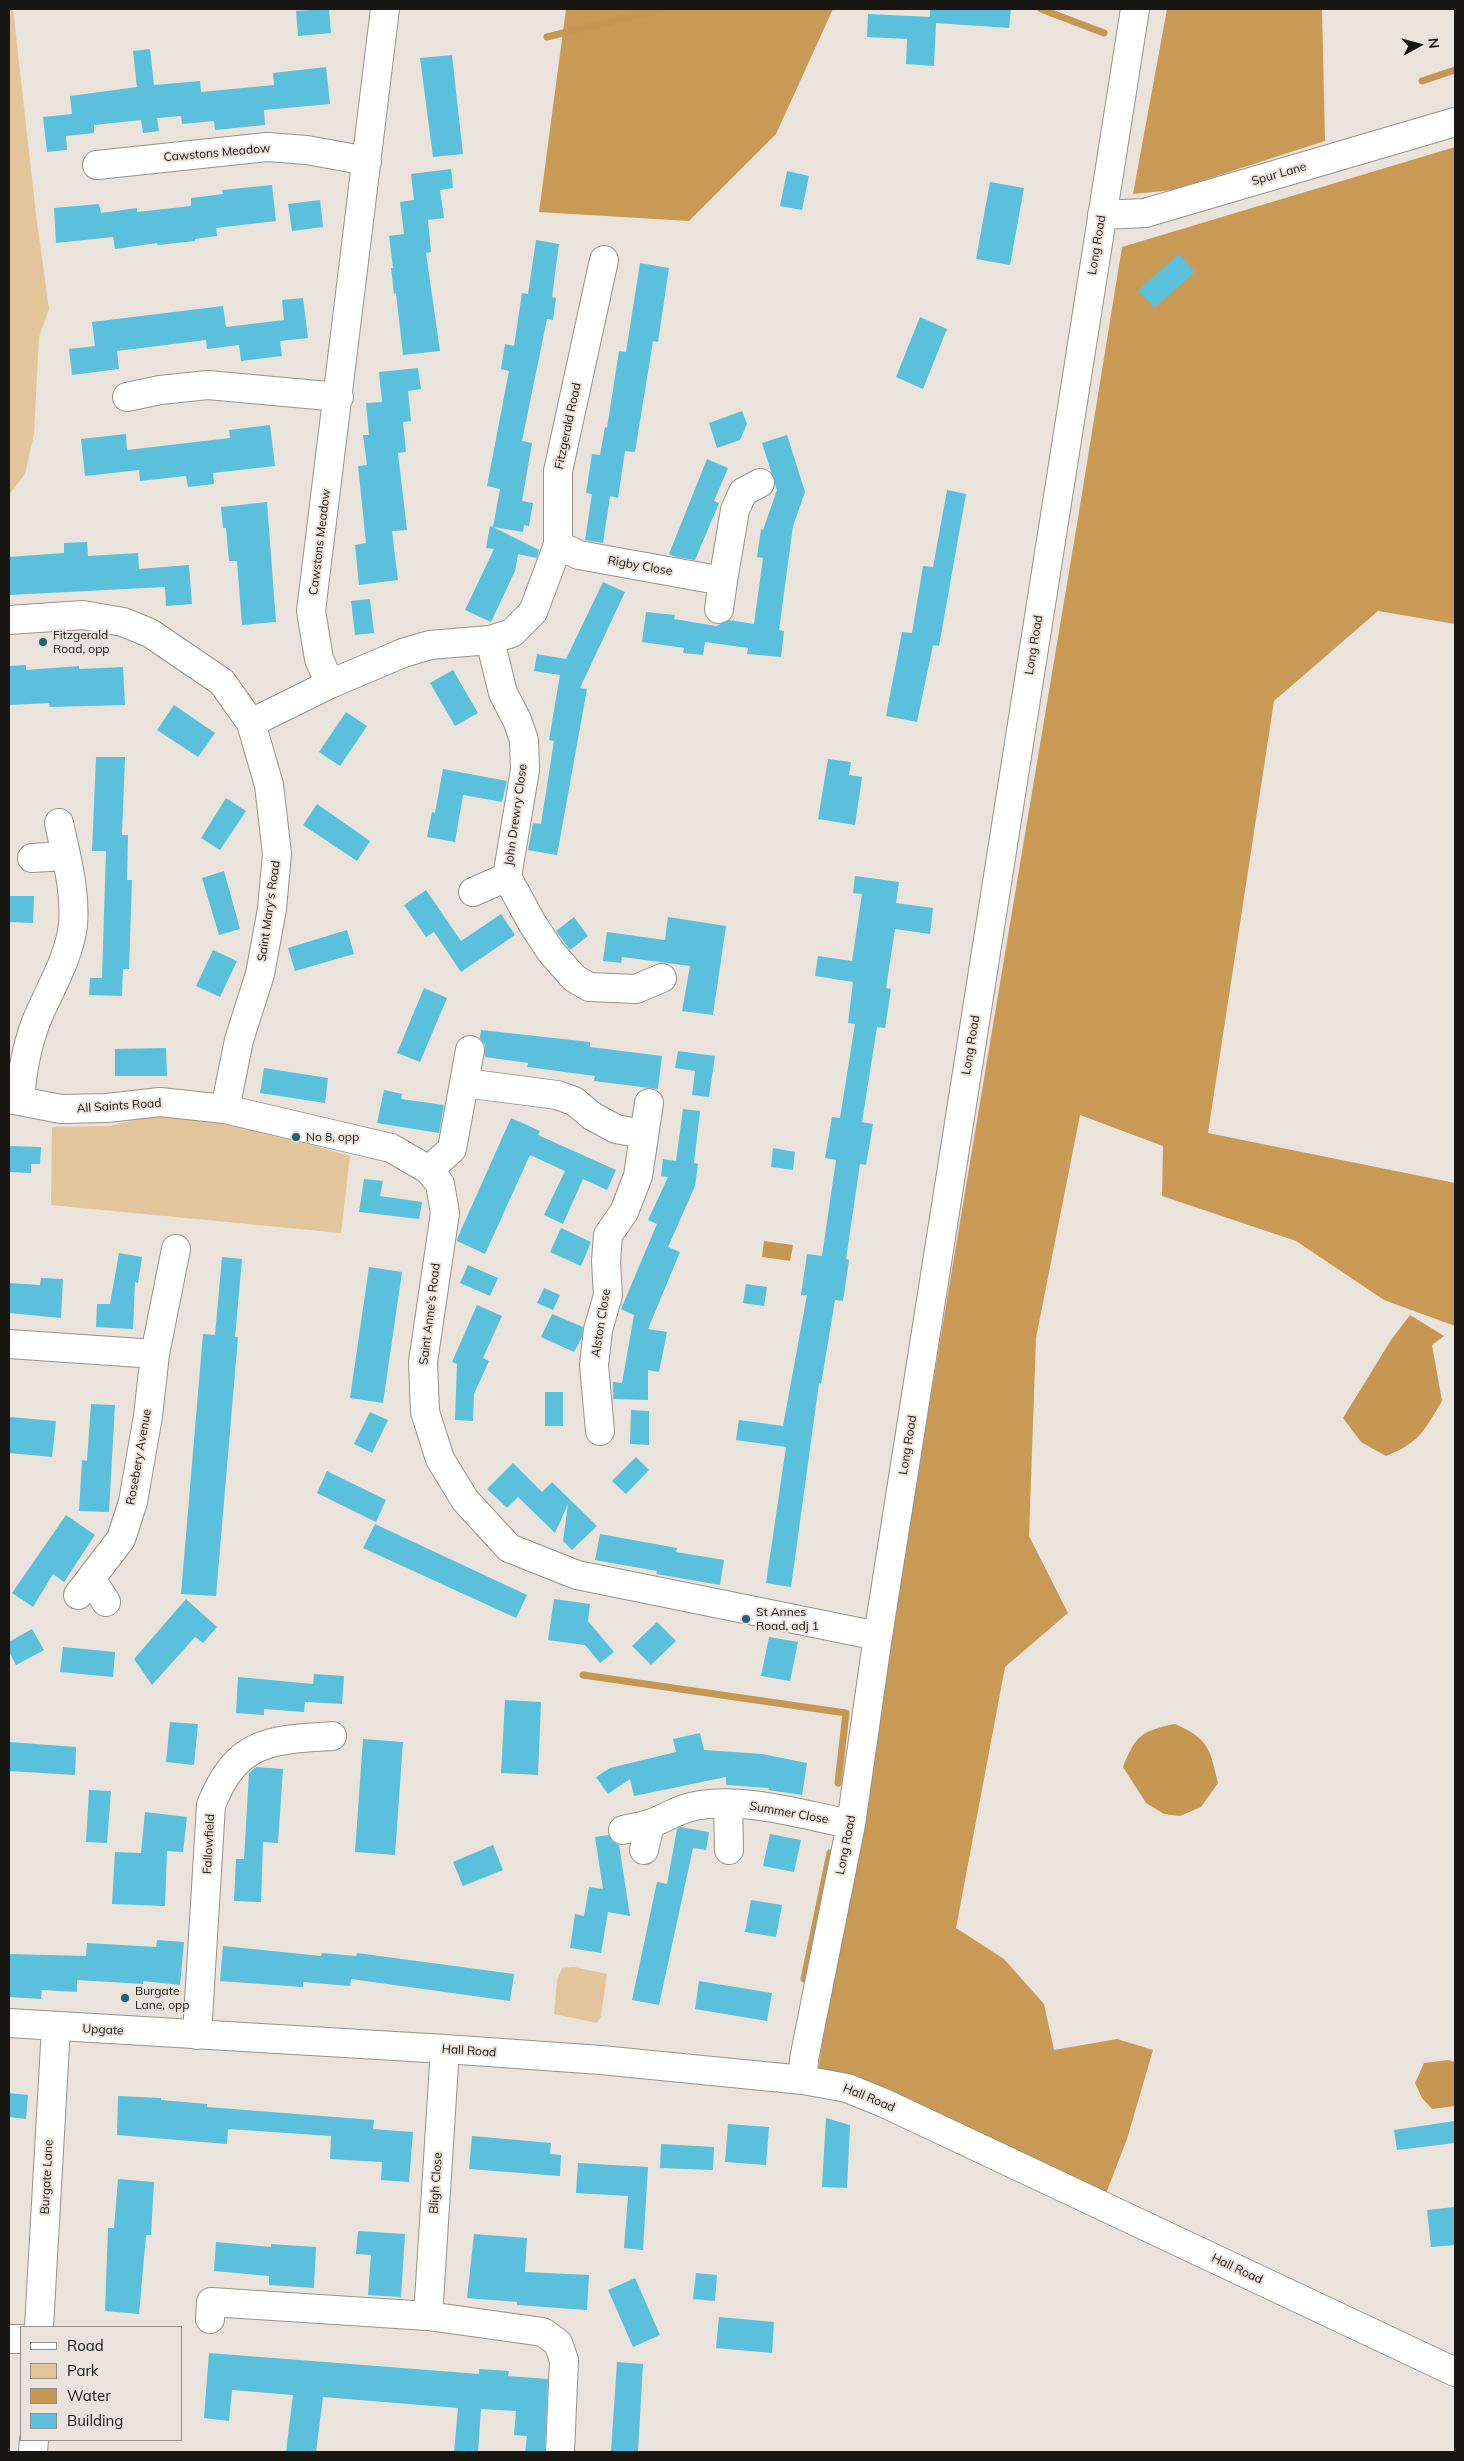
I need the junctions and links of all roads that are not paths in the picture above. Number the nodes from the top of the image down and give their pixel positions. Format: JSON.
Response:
{"nodes":[{"id":1,"x":385,"y":9,"type":"edge"},
{"id":2,"x":1134,"y":9,"type":"edge"},
{"id":3,"x":1455,"y":122,"type":"edge"},
{"id":4,"x":367,"y":161,"type":"junction"},
{"id":5,"x":97,"y":165,"type":"dead end"},
{"id":6,"x":1102,"y":215,"type":"junction"},
{"id":7,"x":604,"y":260,"type":"dead end"},
{"id":8,"x":127,"y":397,"type":"dead end"},
{"id":9,"x":339,"y":397,"type":"junction"},
{"id":10,"x":760,"y":483,"type":"dead end"},
{"id":11,"x":558,"y":545,"type":"junction"},
{"id":12,"x":723,"y":581,"type":"junction"},
{"id":13,"x":719,"y":609,"type":"dead end"},
{"id":14,"x":9,"y":620,"type":"edge"},
{"id":15,"x":490,"y":640,"type":"junction"},
{"id":16,"x":330,"y":684,"type":"junction"},
{"id":17,"x":251,"y":723,"type":"junction"},
{"id":18,"x":59,"y":823,"type":"dead end"},
{"id":19,"x":66,"y":856,"type":"junction"},
{"id":20,"x":32,"y":858,"type":"dead end"},
{"id":21,"x":507,"y":877,"type":"junction"},
{"id":22,"x":473,"y":892,"type":"dead end"},
{"id":23,"x":662,"y":978,"type":"dead end"},
{"id":24,"x":470,"y":1050,"type":"dead end"},
{"id":25,"x":466,"y":1083,"type":"junction"},
{"id":26,"x":15,"y":1100,"type":"edge"},
{"id":27,"x":649,"y":1103,"type":"dead end"},
{"id":28,"x":225,"y":1109,"type":"junction"},
{"id":29,"x":643,"y":1134,"type":"junction"},
{"id":30,"x":429,"y":1170,"type":"junction"},
{"id":31,"x":176,"y":1249,"type":"dead end"},
{"id":32,"x":9,"y":1344,"type":"edge"},
{"id":33,"x":155,"y":1354,"type":"junction"},
{"id":34,"x":600,"y":1431,"type":"dead end"},
{"id":35,"x":106,"y":1602,"type":"dead end"},
{"id":36,"x":878,"y":1636,"type":"junction"},
{"id":37,"x":332,"y":1736,"type":"dead end"},
{"id":38,"x":728,"y":1804,"type":"junction"},
{"id":39,"x":650,"y":1824,"type":"junction"},
{"id":40,"x":851,"y":1824,"type":"junction"},
{"id":41,"x":623,"y":1830,"type":"dead end"},
{"id":42,"x":644,"y":1850,"type":"dead end"},
{"id":43,"x":729,"y":1850,"type":"dead end"},
{"id":44,"x":9,"y":2023,"type":"edge"},
{"id":45,"x":56,"y":2027,"type":"junction"},
{"id":46,"x":197,"y":2035,"type":"junction"},
{"id":47,"x":445,"y":2049,"type":"junction"},
{"id":48,"x":803,"y":2080,"type":"junction"},
{"id":49,"x":211,"y":2301,"type":"dead end"},
{"id":50,"x":428,"y":2316,"type":"junction"},
{"id":51,"x":39,"y":2326,"type":"edge"},
{"id":52,"x":1455,"y":2372,"type":"edge"},
{"id":53,"x":560,"y":2452,"type":"edge"}],
"edges":[{"from":1,"to":4,"type":"street","name":"Cawstons Meadow"},
{"from":2,"to":6,"type":"street","name":"Long Road"},
{"from":3,"to":6,"type":"street","name":"Spur Lane"},
{"from":4,"to":5,"type":"street","name":"Cawstons Meadow"},
{"from":4,"to":9,"type":"street","name":"Cawstons Meadow"},
{"from":6,"to":36,"type":"street","name":"Long Road"},
{"from":7,"to":11,"type":"street","name":"Fitzgerald Road"},
{"from":8,"to":9,"type":"street"},
{"from":9,"to":16,"type":"street","name":"Cawstons Meadow"},
{"from":10,"to":12,"type":"street"},
{"from":11,"to":12,"type":"street","name":"Rigby Close"},
{"from":11,"to":15,"type":"street","name":"Fitzgerald Road"},
{"from":12,"to":13,"type":"street"},
{"from":14,"to":17,"type":"street","name":"Saint Mary's Road"},
{"from":15,"to":16,"type":"street","name":"Fitzgerald Road"},
{"from":15,"to":21,"type":"street","name":"John Drewry Close"},
{"from":16,"to":17,"type":"street","name":"Fitzgerald Road"},
{"from":17,"to":28,"type":"street","name":"Saint Mary's Road"},
{"from":18,"to":19,"type":"street"},
{"from":19,"to":20,"type":"street"},
{"from":19,"to":26,"type":"street"},
{"from":21,"to":22,"type":"street","name":"John Drewry Close"},
{"from":21,"to":23,"type":"street","name":"John Drewry Close"},
{"from":24,"to":25,"type":"street"},
{"from":25,"to":29,"type":"street"},
{"from":25,"to":30,"type":"street"},
{"from":26,"to":28,"type":"street","name":"All Saints Road"},
{"from":27,"to":29,"type":"street","name":"Alston Close"},
{"from":28,"to":30,"type":"street","name":"All Saints Road"},
{"from":29,"to":34,"type":"street","name":"Alston Close"},
{"from":30,"to":36,"type":"street","name":"Saint Anne's Road"},
{"from":31,"to":33,"type":"street","name":"Rosebery Avenue"},
{"from":32,"to":33,"type":"street"},
{"from":33,"to":35,"type":"street","name":"Rosebery Avenue"},
{"from":36,"to":40,"type":"street","name":"Long Road"},
{"from":37,"to":46,"type":"street","name":"Fallowfield"},
{"from":38,"to":39,"type":"street","name":"Summer Close"},
{"from":38,"to":40,"type":"street","name":"Summer Close"},
{"from":38,"to":43,"type":"street"},
{"from":39,"to":41,"type":"street","name":"Summer Close"},
{"from":39,"to":42,"type":"street"},
{"from":40,"to":48,"type":"street","name":"Long Road"},
{"from":44,"to":45,"type":"street","name":"Upgate"},
{"from":45,"to":46,"type":"street","name":"Upgate"},
{"from":45,"to":51,"type":"street","name":"Burgate Lane"},
{"from":46,"to":47,"type":"street","name":"Hall Road"},
{"from":47,"to":48,"type":"street","name":"Hall Road"},
{"from":47,"to":50,"type":"street","name":"Bligh Close"},
{"from":48,"to":52,"type":"street","name":"Hall Road"},
{"from":49,"to":50,"type":"street"},
{"from":50,"to":53,"type":"street"}]}
